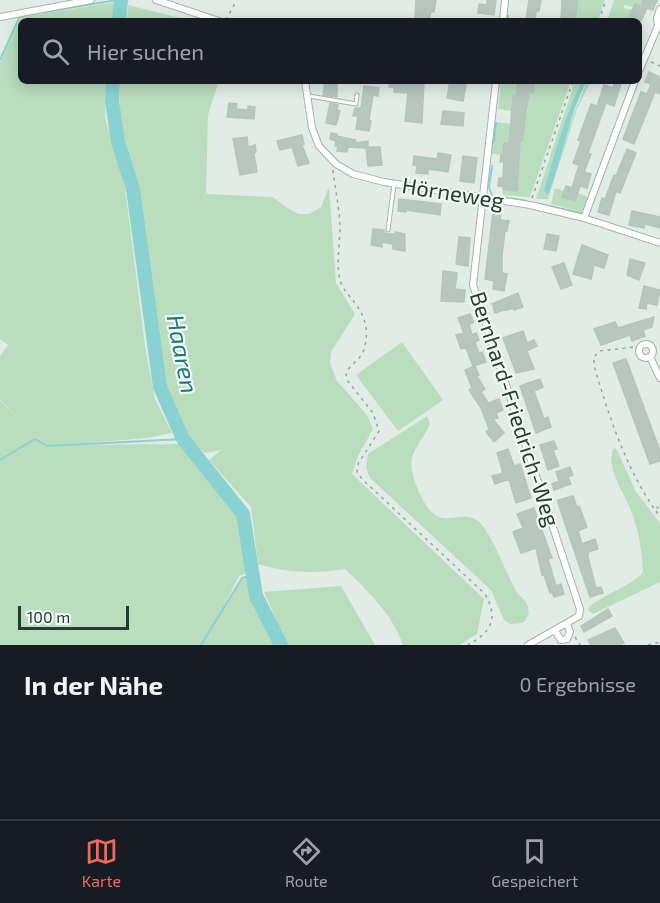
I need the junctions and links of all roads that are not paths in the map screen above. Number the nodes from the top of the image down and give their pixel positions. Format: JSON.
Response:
{"nodes":[{"id":1,"x":91,"y":0,"type":"edge"},
{"id":2,"x":156,"y":0,"type":"edge"},
{"id":3,"x":506,"y":0,"type":"edge"},
{"id":4,"x":660,"y":9,"type":"edge"},
{"id":5,"x":0,"y":16,"type":"edge"},
{"id":6,"x":210,"y":18,"type":"edge"},
{"id":7,"x":503,"y":18,"type":"edge"},
{"id":8,"x":659,"y":25,"type":"edge"},
{"id":9,"x":642,"y":64,"type":"edge"},
{"id":10,"x":305,"y":84,"type":"edge"},
{"id":11,"x":496,"y":84,"type":"edge"},
{"id":12,"x":634,"y":84,"type":"edge"},
{"id":13,"x":357,"y":95,"type":"dead end"},
{"id":14,"x":307,"y":96,"type":"junction"},
{"id":15,"x":394,"y":184,"type":"junction"},
{"id":16,"x":484,"y":199,"type":"junction"},
{"id":17,"x":584,"y":218,"type":"junction"},
{"id":18,"x":388,"y":230,"type":"dead end"},
{"id":19,"x":660,"y":243,"type":"edge"},
{"id":20,"x":650,"y":357,"type":"junction"},
{"id":21,"x":660,"y":378,"type":"edge"},
{"id":22,"x":567,"y":624,"type":"junction"},
{"id":23,"x":555,"y":631,"type":"junction"},
{"id":24,"x":528,"y":645,"type":"edge"}],
"edges":[{"from":1,"to":5,"type":"street"},
{"from":2,"to":6,"type":"street"},
{"from":3,"to":7,"type":"street"},
{"from":4,"to":8,"type":"street"},
{"from":8,"to":9,"type":"street"},
{"from":10,"to":14,"type":"street","name":"Hörneweg"},
{"from":11,"to":16,"type":"street","name":"Bernhard-Friedrich-Weg"},
{"from":12,"to":17,"type":"street"},
{"from":13,"to":14,"type":"lane"},
{"from":14,"to":15,"type":"street","name":"Hörneweg"},
{"from":15,"to":16,"type":"street","name":"Hörneweg"},
{"from":15,"to":18,"type":"lane"},
{"from":16,"to":17,"type":"street","name":"Hörneweg"},
{"from":16,"to":22,"type":"street","name":"Bernhard-Friedrich-Weg"},
{"from":17,"to":19,"type":"street","name":"Hörneweg"},
{"from":20,"to":20,"type":"street"},
{"from":20,"to":21,"type":"street"},
{"from":22,"to":23,"type":"street"},
{"from":22,"to":23,"type":"street"},
{"from":23,"to":24,"type":"street"}]}
